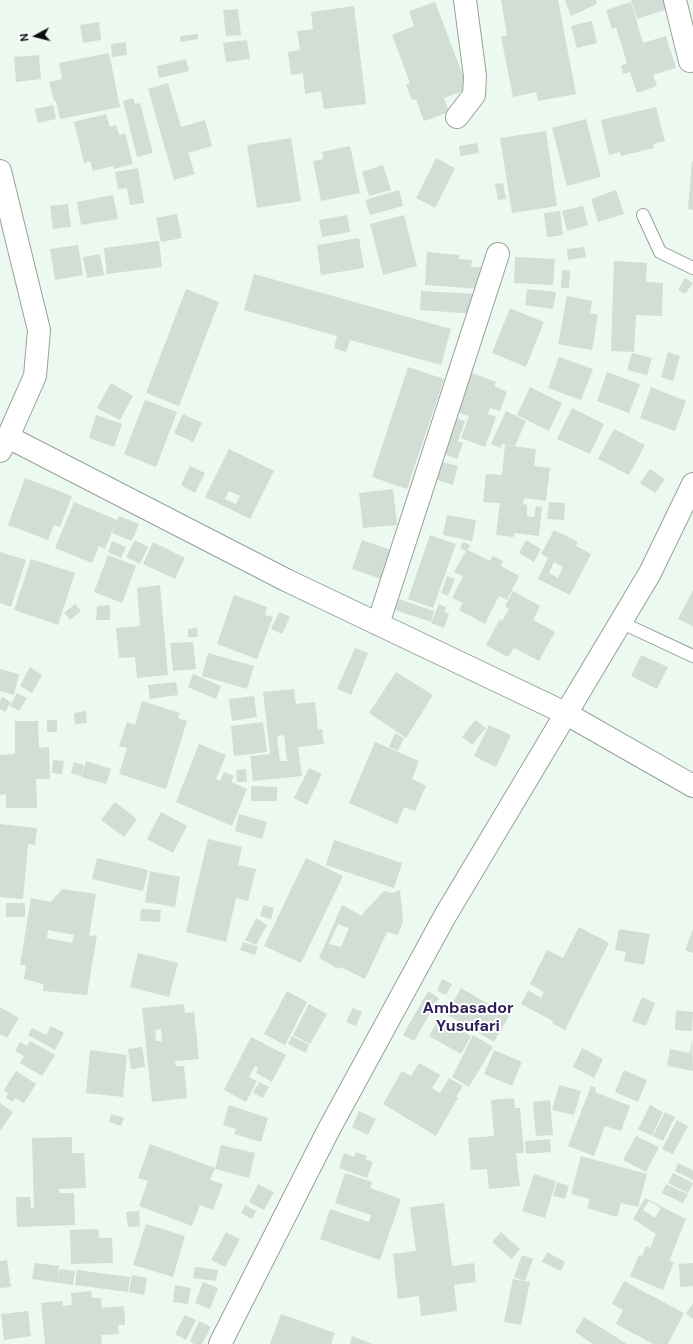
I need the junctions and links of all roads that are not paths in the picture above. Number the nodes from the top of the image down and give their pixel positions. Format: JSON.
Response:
{"nodes":[{"id":1,"x":465,"y":0,"type":"edge"},
{"id":2,"x":675,"y":0,"type":"edge"},
{"id":3,"x":690,"y":61,"type":"dead end"},
{"id":4,"x":456,"y":117,"type":"dead end"},
{"id":5,"x":0,"y":171,"type":"edge"},
{"id":6,"x":3,"y":198,"type":"edge"},
{"id":7,"x":643,"y":215,"type":"dead end"},
{"id":8,"x":498,"y":254,"type":"dead end"},
{"id":9,"x":693,"y":268,"type":"edge"},
{"id":10,"x":4,"y":444,"type":"edge"},
{"id":11,"x":693,"y":484,"type":"edge"},
{"id":12,"x":620,"y":622,"type":"junction"},
{"id":13,"x":378,"y":624,"type":"junction"},
{"id":14,"x":693,"y":656,"type":"edge"},
{"id":15,"x":566,"y":713,"type":"junction"},
{"id":16,"x":693,"y":786,"type":"edge"},
{"id":17,"x":220,"y":1344,"type":"edge"}],
"edges":[{"from":1,"to":4,"type":"street"},
{"from":2,"to":3,"type":"street"},
{"from":5,"to":6,"type":"street"},
{"from":6,"to":10,"type":"street"},
{"from":7,"to":9,"type":"lane"},
{"from":8,"to":13,"type":"street"},
{"from":10,"to":13,"type":"street"},
{"from":11,"to":12,"type":"street"},
{"from":12,"to":14,"type":"lane"},
{"from":12,"to":15,"type":"street"},
{"from":13,"to":15,"type":"street"},
{"from":15,"to":16,"type":"street"},
{"from":15,"to":17,"type":"street"}]}
